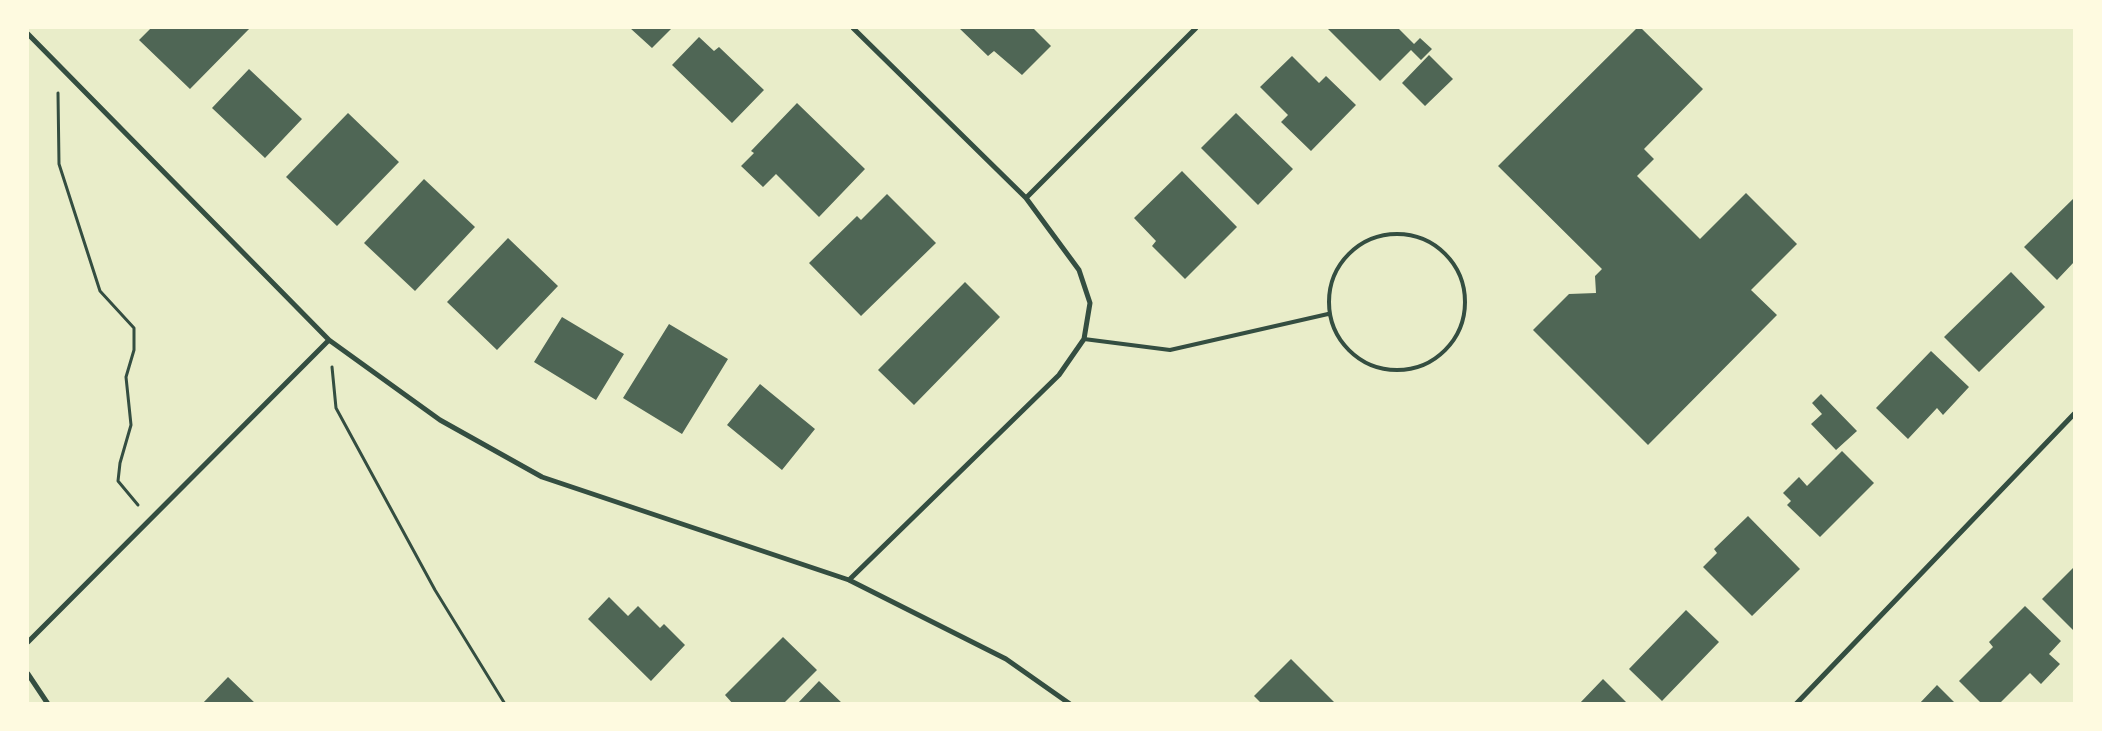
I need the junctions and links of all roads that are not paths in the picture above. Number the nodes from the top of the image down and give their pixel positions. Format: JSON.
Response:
{"nodes":[{"id":1,"x":853,"y":28,"type":"edge"},
{"id":2,"x":1196,"y":28,"type":"edge"},
{"id":3,"x":28,"y":34,"type":"edge"},
{"id":4,"x":1026,"y":198,"type":"junction"},
{"id":5,"x":1328,"y":314,"type":"junction"},
{"id":6,"x":1084,"y":339,"type":"junction"},
{"id":7,"x":329,"y":340,"type":"junction"},
{"id":8,"x":2074,"y":414,"type":"edge"},
{"id":9,"x":848,"y":580,"type":"junction"},
{"id":10,"x":28,"y":642,"type":"edge"},
{"id":11,"x":28,"y":674,"type":"edge"},
{"id":12,"x":48,"y":704,"type":"edge"},
{"id":13,"x":1070,"y":704,"type":"edge"},
{"id":14,"x":1796,"y":704,"type":"edge"}],
"edges":[{"from":1,"to":4,"type":"street"},
{"from":2,"to":4,"type":"street"},
{"from":3,"to":7,"type":"street"},
{"from":4,"to":6,"type":"street"},
{"from":5,"to":5,"type":"lane"},
{"from":5,"to":6,"type":"lane"},
{"from":6,"to":9,"type":"street"},
{"from":7,"to":9,"type":"street"},
{"from":7,"to":10,"type":"street"},
{"from":8,"to":14,"type":"street"},
{"from":9,"to":13,"type":"street"},
{"from":11,"to":12,"type":"street"}]}
